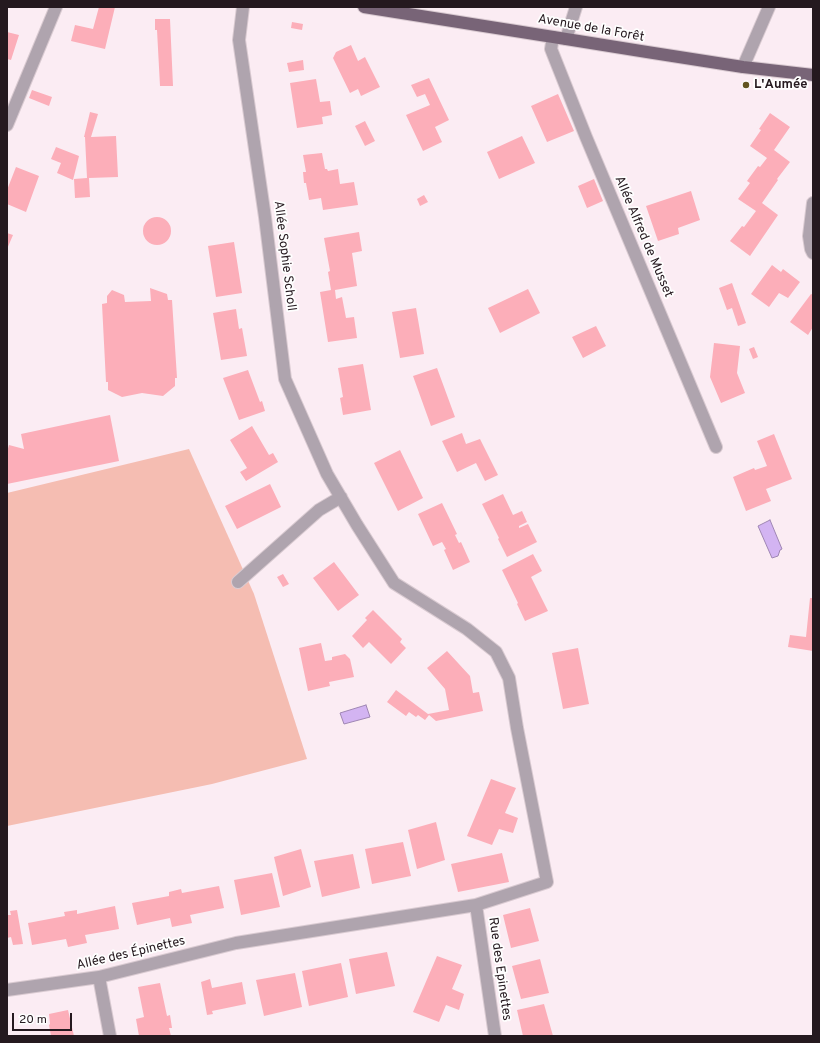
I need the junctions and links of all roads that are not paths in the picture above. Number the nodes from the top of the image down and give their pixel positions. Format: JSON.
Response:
{"nodes":[{"id":1,"x":56,"y":7,"type":"edge"},
{"id":2,"x":244,"y":7,"type":"edge"},
{"id":3,"x":364,"y":7,"type":"edge"},
{"id":4,"x":576,"y":7,"type":"edge"},
{"id":5,"x":769,"y":7,"type":"edge"},
{"id":6,"x":553,"y":36,"type":"junction"},
{"id":7,"x":566,"y":39,"type":"junction"},
{"id":8,"x":743,"y":66,"type":"junction"},
{"id":9,"x":813,"y":75,"type":"edge"},
{"id":10,"x":7,"y":125,"type":"edge"},
{"id":11,"x":813,"y":203,"type":"edge"},
{"id":12,"x":813,"y":253,"type":"edge"},
{"id":13,"x":716,"y":447,"type":"dead end"},
{"id":14,"x":340,"y":497,"type":"junction"},
{"id":15,"x":238,"y":582,"type":"dead end"},
{"id":16,"x":476,"y":905,"type":"junction"},
{"id":17,"x":99,"y":977,"type":"junction"},
{"id":18,"x":7,"y":990,"type":"edge"},
{"id":19,"x":110,"y":1036,"type":"edge"},
{"id":20,"x":495,"y":1036,"type":"edge"}],
"edges":[{"from":1,"to":10,"type":"street"},
{"from":2,"to":14,"type":"street","name":"Allée Sophie Scholl"},
{"from":3,"to":6,"type":"main road","name":"Avenue de la Forêt"},
{"from":4,"to":7,"type":"street"},
{"from":5,"to":8,"type":"street"},
{"from":6,"to":7,"type":"main road","name":"Avenue de la Forêt"},
{"from":6,"to":13,"type":"street","name":"Allée Alfred de Musset"},
{"from":7,"to":8,"type":"main road","name":"Avenue de la Forêt"},
{"from":8,"to":9,"type":"main road","name":"Avenue de la Forêt"},
{"from":11,"to":12,"type":"street"},
{"from":14,"to":15,"type":"street"},
{"from":14,"to":16,"type":"street","name":"Allée Sophie Scholl"},
{"from":16,"to":17,"type":"street","name":"Allée des Épinettes"},
{"from":16,"to":20,"type":"street","name":"Rue des Epinettes"},
{"from":17,"to":18,"type":"street","name":"Allée des Épinettes"},
{"from":17,"to":19,"type":"street"}]}
